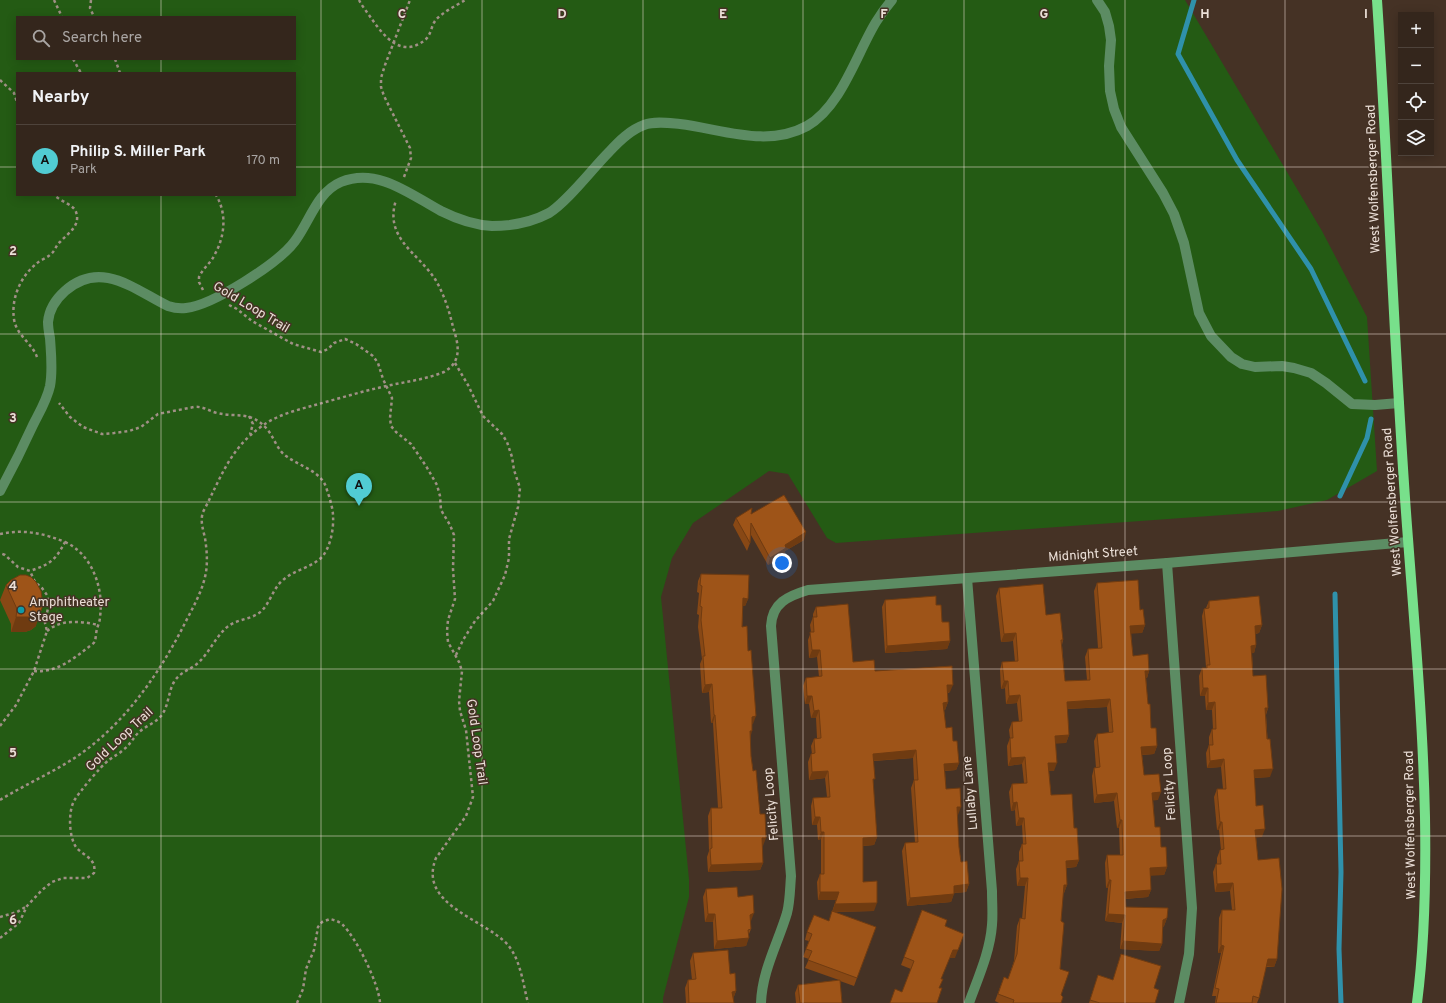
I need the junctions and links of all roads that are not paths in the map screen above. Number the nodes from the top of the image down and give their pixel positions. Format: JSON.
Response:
{"nodes":[{"id":1,"x":892,"y":0,"type":"edge"},
{"id":2,"x":1097,"y":0,"type":"edge"},
{"id":3,"x":1377,"y":0,"type":"edge"},
{"id":4,"x":1399,"y":403,"type":"junction"},
{"id":5,"x":0,"y":491,"type":"edge"},
{"id":6,"x":1408,"y":542,"type":"junction"},
{"id":7,"x":1167,"y":563,"type":"junction"},
{"id":8,"x":967,"y":578,"type":"junction"},
{"id":9,"x":782,"y":602,"type":"joint"},
{"id":10,"x":761,"y":1003,"type":"edge"},
{"id":11,"x":969,"y":1003,"type":"edge"},
{"id":12,"x":1179,"y":1003,"type":"edge"},
{"id":13,"x":1416,"y":1003,"type":"edge"}],
"edges":[{"from":1,"to":5,"type":"street"},
{"from":2,"to":4,"type":"street"},
{"from":3,"to":4,"type":"main road","name":"West Wolfensberger Road"},
{"from":4,"to":6,"type":"main road","name":"West Wolfensberger Road"},
{"from":6,"to":7,"type":"street","name":"Midnight Street"},
{"from":6,"to":13,"type":"main road","name":"West Wolfensberger Road"},
{"from":7,"to":8,"type":"street","name":"Midnight Street"},
{"from":7,"to":12,"type":"street","name":"Felicity Loop"},
{"from":8,"to":9,"type":"street","name":"Midnight Street"},
{"from":8,"to":11,"type":"street","name":"Lullaby Lane"},
{"from":9,"to":10,"type":"street","name":"Felicity Loop"}]}
